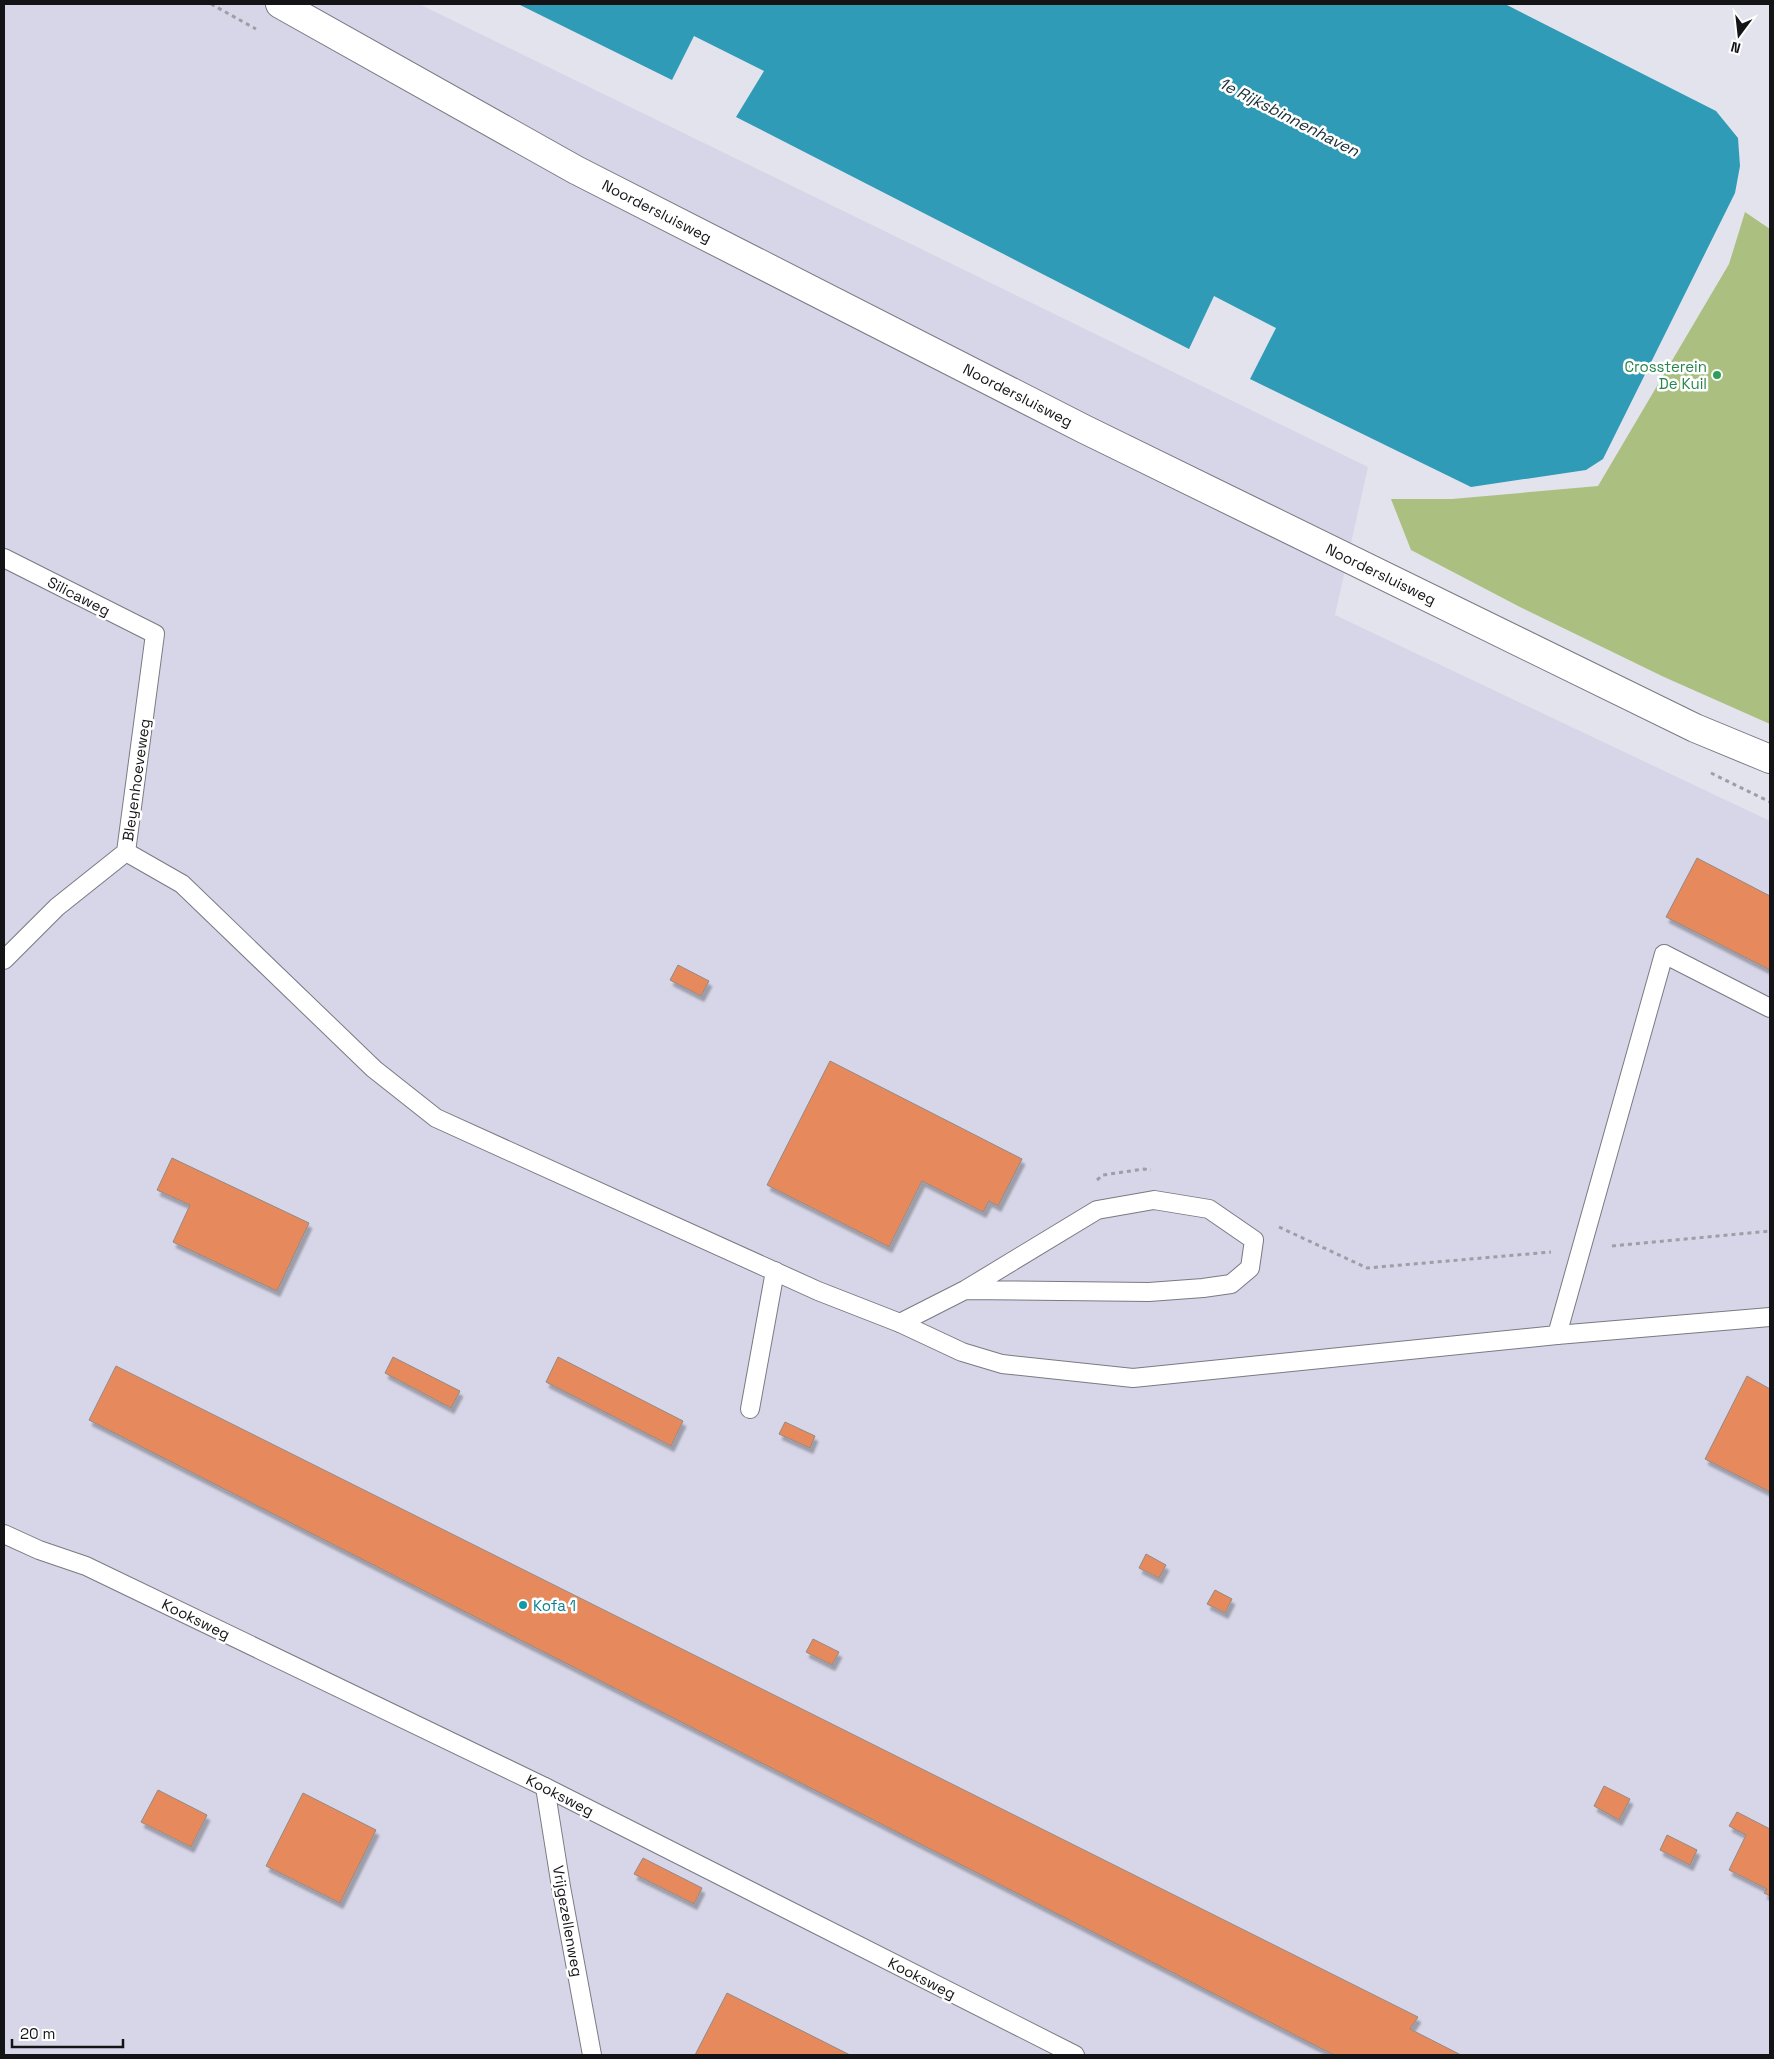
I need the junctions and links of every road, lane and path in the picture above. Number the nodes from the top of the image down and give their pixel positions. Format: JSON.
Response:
{"nodes":[{"id":1,"x":280,"y":4,"type":"edge"},
{"id":2,"x":4,"y":558,"type":"edge"},
{"id":3,"x":155,"y":634,"type":"joint"},
{"id":4,"x":1770,"y":759,"type":"edge"},
{"id":5,"x":126,"y":852,"type":"junction"},
{"id":6,"x":4,"y":960,"type":"edge"},
{"id":7,"x":1770,"y":1008,"type":"edge"},
{"id":8,"x":1154,"y":1171,"type":"dead end"},
{"id":9,"x":1095,"y":1181,"type":"dead end"},
{"id":10,"x":1274,"y":1224,"type":"dead end"},
{"id":11,"x":1770,"y":1231,"type":"edge"},
{"id":12,"x":1582,"y":1249,"type":"junction"},
{"id":13,"x":775,"y":1271,"type":"junction"},
{"id":14,"x":965,"y":1290,"type":"junction"},
{"id":15,"x":1770,"y":1317,"type":"edge"},
{"id":16,"x":900,"y":1323,"type":"junction"},
{"id":17,"x":1557,"y":1335,"type":"junction"},
{"id":18,"x":750,"y":1409,"type":"dead end"},
{"id":19,"x":4,"y":1534,"type":"edge"},
{"id":20,"x":545,"y":1787,"type":"junction"},
{"id":21,"x":592,"y":2055,"type":"edge"},
{"id":22,"x":1075,"y":2055,"type":"edge"}],
"edges":[{"from":1,"to":4,"type":"street","name":"Noordersluisweg"},
{"from":2,"to":3,"type":"lane","name":"Silicaweg"},
{"from":3,"to":5,"type":"lane","name":"Bleyenhoeveweg"},
{"from":5,"to":6,"type":"lane","name":"Bleyenhoeveweg"},
{"from":5,"to":13,"type":"lane"},
{"from":7,"to":12,"type":"lane"},
{"from":8,"to":9,"type":"path"},
{"from":10,"to":12,"type":"path"},
{"from":11,"to":12,"type":"path"},
{"from":12,"to":17,"type":"lane"},
{"from":13,"to":16,"type":"lane"},
{"from":13,"to":18,"type":"lane"},
{"from":14,"to":14,"type":"lane"},
{"from":14,"to":16,"type":"lane"},
{"from":15,"to":17,"type":"lane"},
{"from":16,"to":17,"type":"lane"},
{"from":19,"to":20,"type":"lane","name":"Kooksweg"},
{"from":20,"to":21,"type":"lane","name":"Vrijgezellenweg"},
{"from":20,"to":22,"type":"lane","name":"Kooksweg"}]}
